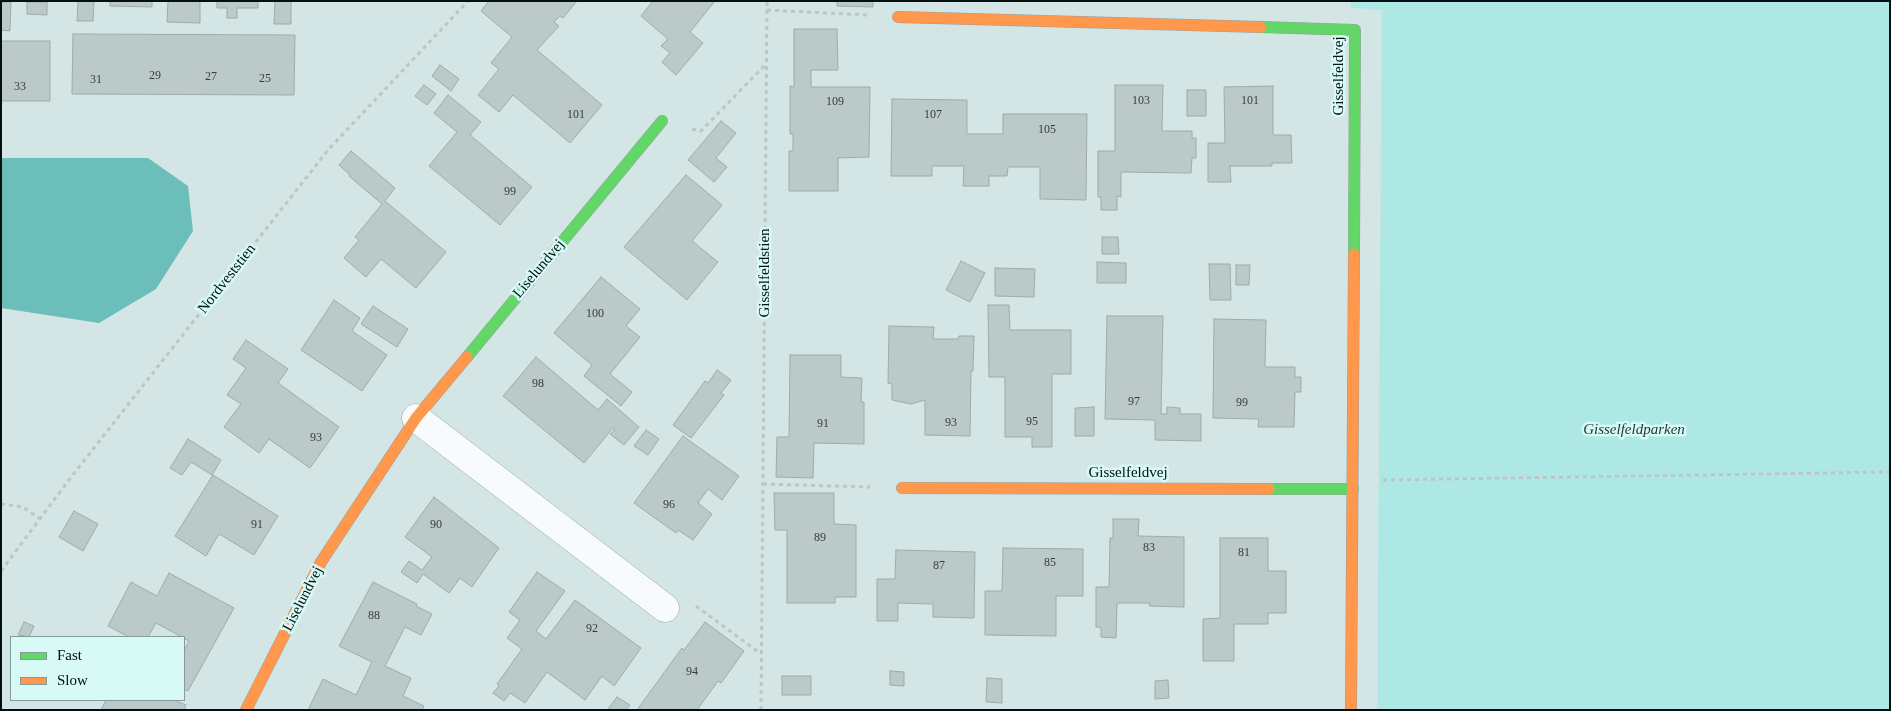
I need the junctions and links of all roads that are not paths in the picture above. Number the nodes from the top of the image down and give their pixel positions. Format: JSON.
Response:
{"nodes":[{"id":1,"x":898,"y":17,"type":"road end"},
{"id":2,"x":662,"y":121,"type":"road end"},
{"id":3,"x":416,"y":418,"type":"junction"},
{"id":4,"x":1352,"y":485,"type":"junction"},
{"id":5,"x":902,"y":488,"type":"road end"},
{"id":6,"x":665,"y":608,"type":"road end"},
{"id":7,"x":246,"y":710,"type":"edge"},
{"id":8,"x":1351,"y":710,"type":"edge"}],
"edges":[{"from":1,"to":4,"type":"street","name":"Gisselfeldvej"},
{"from":2,"to":3,"type":"street","name":"Liselundvej"},
{"from":3,"to":6,"type":"street"},
{"from":3,"to":7,"type":"street","name":"Liselundvej"},
{"from":4,"to":5,"type":"street","name":"Gisselfeldvej"},
{"from":4,"to":8,"type":"street","name":"Gisselfeldvej"}]}
